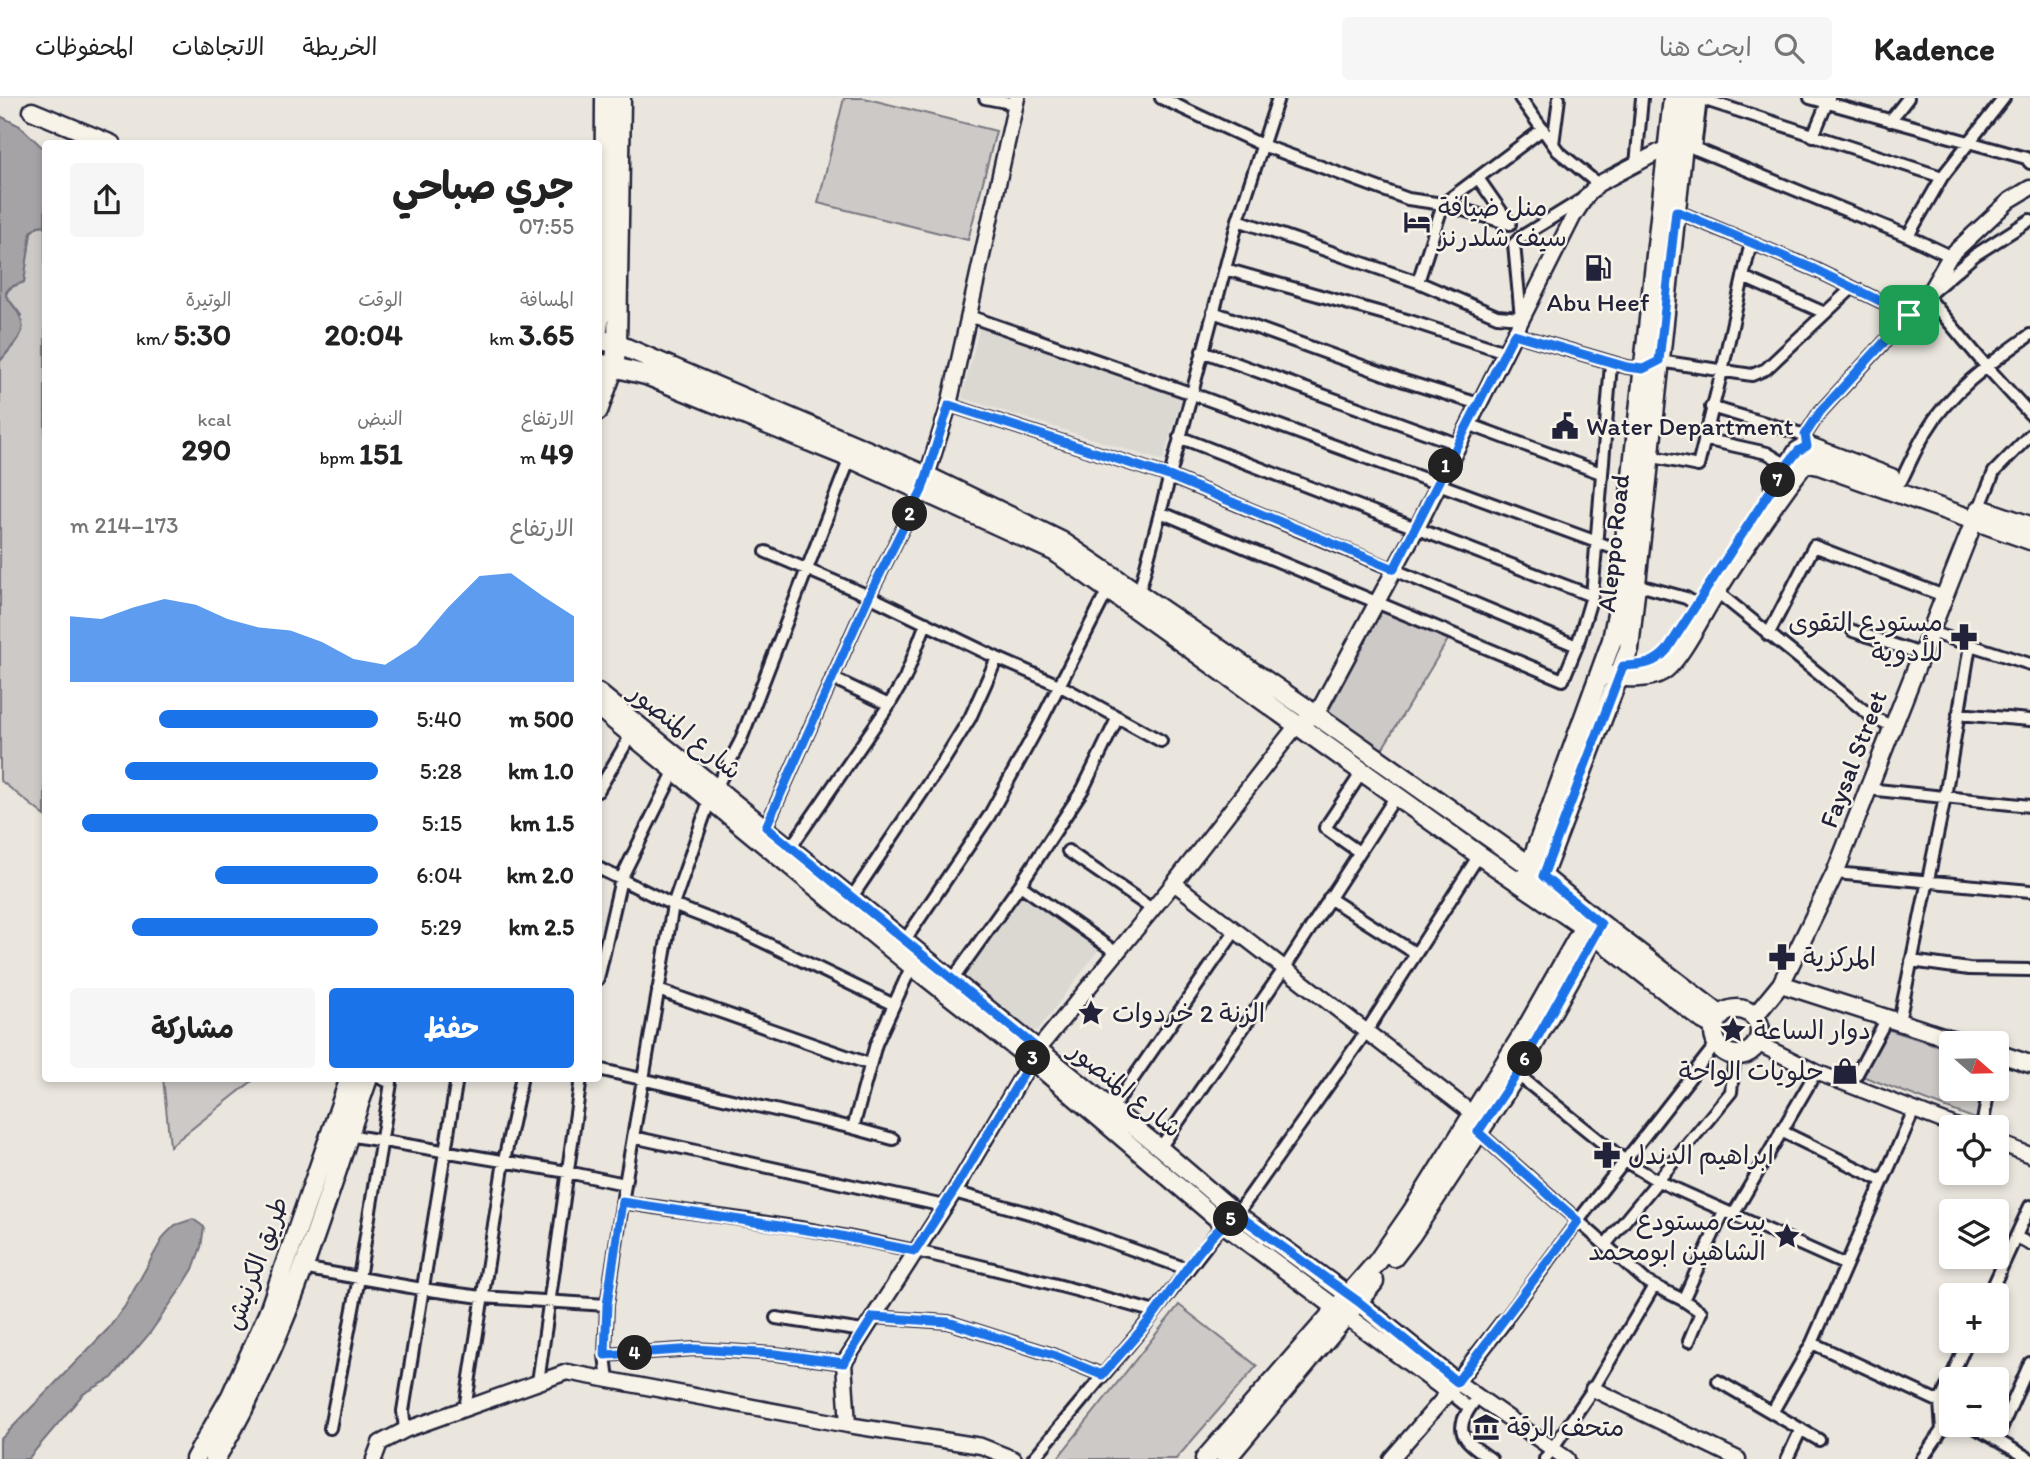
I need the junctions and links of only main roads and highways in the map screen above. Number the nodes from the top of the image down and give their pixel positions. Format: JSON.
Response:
{"nodes":[{"id":1,"x":605,"y":98,"type":"edge"},
{"id":2,"x":621,"y":98,"type":"edge"},
{"id":3,"x":1673,"y":98,"type":"edge"},
{"id":4,"x":1688,"y":98,"type":"edge"},
{"id":5,"x":32,"y":111,"type":"dead end"},
{"id":6,"x":103,"y":140,"type":"edge"},
{"id":7,"x":1682,"y":147,"type":"junction"},
{"id":8,"x":602,"y":297,"type":"edge"},
{"id":9,"x":602,"y":339,"type":"edge"},
{"id":10,"x":617,"y":344,"type":"junction"},
{"id":11,"x":606,"y":365,"type":"edge"},
{"id":12,"x":1651,"y":365,"type":"junction"},
{"id":13,"x":602,"y":388,"type":"edge"},
{"id":14,"x":1801,"y":452,"type":"junction"},
{"id":15,"x":925,"y":483,"type":"junction"},
{"id":16,"x":1977,"y":514,"type":"junction"},
{"id":17,"x":2030,"y":526,"type":"edge"},
{"id":18,"x":2030,"y":540,"type":"edge"},
{"id":19,"x":1133,"y":599,"type":"junction"},
{"id":20,"x":1601,"y":670,"type":"junction"},
{"id":21,"x":1621,"y":671,"type":"junction"},
{"id":22,"x":602,"y":696,"type":"edge"},
{"id":23,"x":602,"y":710,"type":"edge"},
{"id":24,"x":635,"y":729,"type":"junction"},
{"id":25,"x":713,"y":793,"type":"junction"},
{"id":26,"x":1536,"y":871,"type":"junction"},
{"id":27,"x":1528,"y":889,"type":"junction"},
{"id":28,"x":1592,"y":926,"type":"junction"},
{"id":29,"x":915,"y":958,"type":"junction"},
{"id":30,"x":1781,"y":984,"type":"junction"},
{"id":31,"x":1754,"y":1017,"type":"junction"},
{"id":32,"x":1718,"y":1028,"type":"junction"},
{"id":33,"x":1939,"y":1035,"type":"edge"},
{"id":34,"x":1035,"y":1055,"type":"junction"},
{"id":35,"x":2009,"y":1057,"type":"edge"},
{"id":36,"x":2030,"y":1064,"type":"edge"},
{"id":37,"x":349,"y":1082,"type":"edge"},
{"id":38,"x":367,"y":1082,"type":"edge"},
{"id":39,"x":1475,"y":1123,"type":"junction"},
{"id":40,"x":1348,"y":1305,"type":"junction"},
{"id":41,"x":1453,"y":1387,"type":"road end"},
{"id":42,"x":195,"y":1459,"type":"edge"},
{"id":43,"x":215,"y":1459,"type":"edge"},
{"id":44,"x":1205,"y":1459,"type":"edge"},
{"id":45,"x":1226,"y":1459,"type":"edge"}],
"edges":[{"from":1,"to":8,"type":"main road"},
{"from":2,"to":10,"type":"main road"},
{"from":3,"to":7,"type":"main road","name":"Aleppo Road"},
{"from":4,"to":7,"type":"main road","name":"Aleppo Road"},
{"from":5,"to":6,"type":"main road"},
{"from":7,"to":12,"type":"main road","name":"Aleppo Road"},
{"from":9,"to":10,"type":"main road"},
{"from":10,"to":11,"type":"main road"},
{"from":10,"to":15,"type":"main road"},
{"from":11,"to":13,"type":"main road"},
{"from":11,"to":15,"type":"main road"},
{"from":12,"to":20,"type":"main road","name":"Aleppo Road"},
{"from":12,"to":21,"type":"main road","name":"Aleppo Road"},
{"from":14,"to":16,"type":"main road"},
{"from":14,"to":16,"type":"main road"},
{"from":14,"to":21,"type":"main road"},
{"from":14,"to":21,"type":"main road"},
{"from":15,"to":19,"type":"main road"},
{"from":15,"to":19,"type":"main road"},
{"from":16,"to":17,"type":"main road"},
{"from":16,"to":18,"type":"main road"},
{"from":16,"to":30,"type":"main road","name":"Faysal Street"},
{"from":19,"to":26,"type":"main road"},
{"from":19,"to":27,"type":"main road"},
{"from":20,"to":21,"type":"main road"},
{"from":20,"to":26,"type":"main road","name":"Aleppo Road"},
{"from":21,"to":26,"type":"main road","name":"Aleppo Road"},
{"from":22,"to":24,"type":"main road","name":"شارع المنصور"},
{"from":23,"to":24,"type":"main road","name":"شارع المنصور"},
{"from":24,"to":25,"type":"main road","name":"شارع المنصور"},
{"from":24,"to":25,"type":"main road","name":"شارع المنصور"},
{"from":25,"to":29,"type":"main road","name":"شارع المنصور"},
{"from":25,"to":29,"type":"main road","name":"شارع المنصور"},
{"from":26,"to":27,"type":"main road","name":"Aleppo Road"},
{"from":26,"to":28,"type":"main road"},
{"from":27,"to":28,"type":"main road"},
{"from":28,"to":32,"type":"main road"},
{"from":28,"to":39,"type":"main road"},
{"from":28,"to":39,"type":"main road"},
{"from":29,"to":34,"type":"main road","name":"شارع المنصور"},
{"from":29,"to":34,"type":"main road","name":"شارع المنصور"},
{"from":30,"to":31,"type":"main road","name":"Faysal Street"},
{"from":30,"to":33,"type":"main road"},
{"from":31,"to":32,"type":"main road"},
{"from":31,"to":32,"type":"main road"},
{"from":34,"to":40,"type":"main road","name":"شارع المنصور"},
{"from":34,"to":40,"type":"main road","name":"شارع المنصور"},
{"from":35,"to":36,"type":"main road"},
{"from":37,"to":42,"type":"main road","name":"طريق الكرنيش"},
{"from":38,"to":43,"type":"main road","name":"طريق الكرنيش"},
{"from":39,"to":40,"type":"main road"},
{"from":40,"to":41,"type":"main road","name":"شارع المنصور"},
{"from":40,"to":44,"type":"main road"},
{"from":40,"to":45,"type":"main road"}]}
